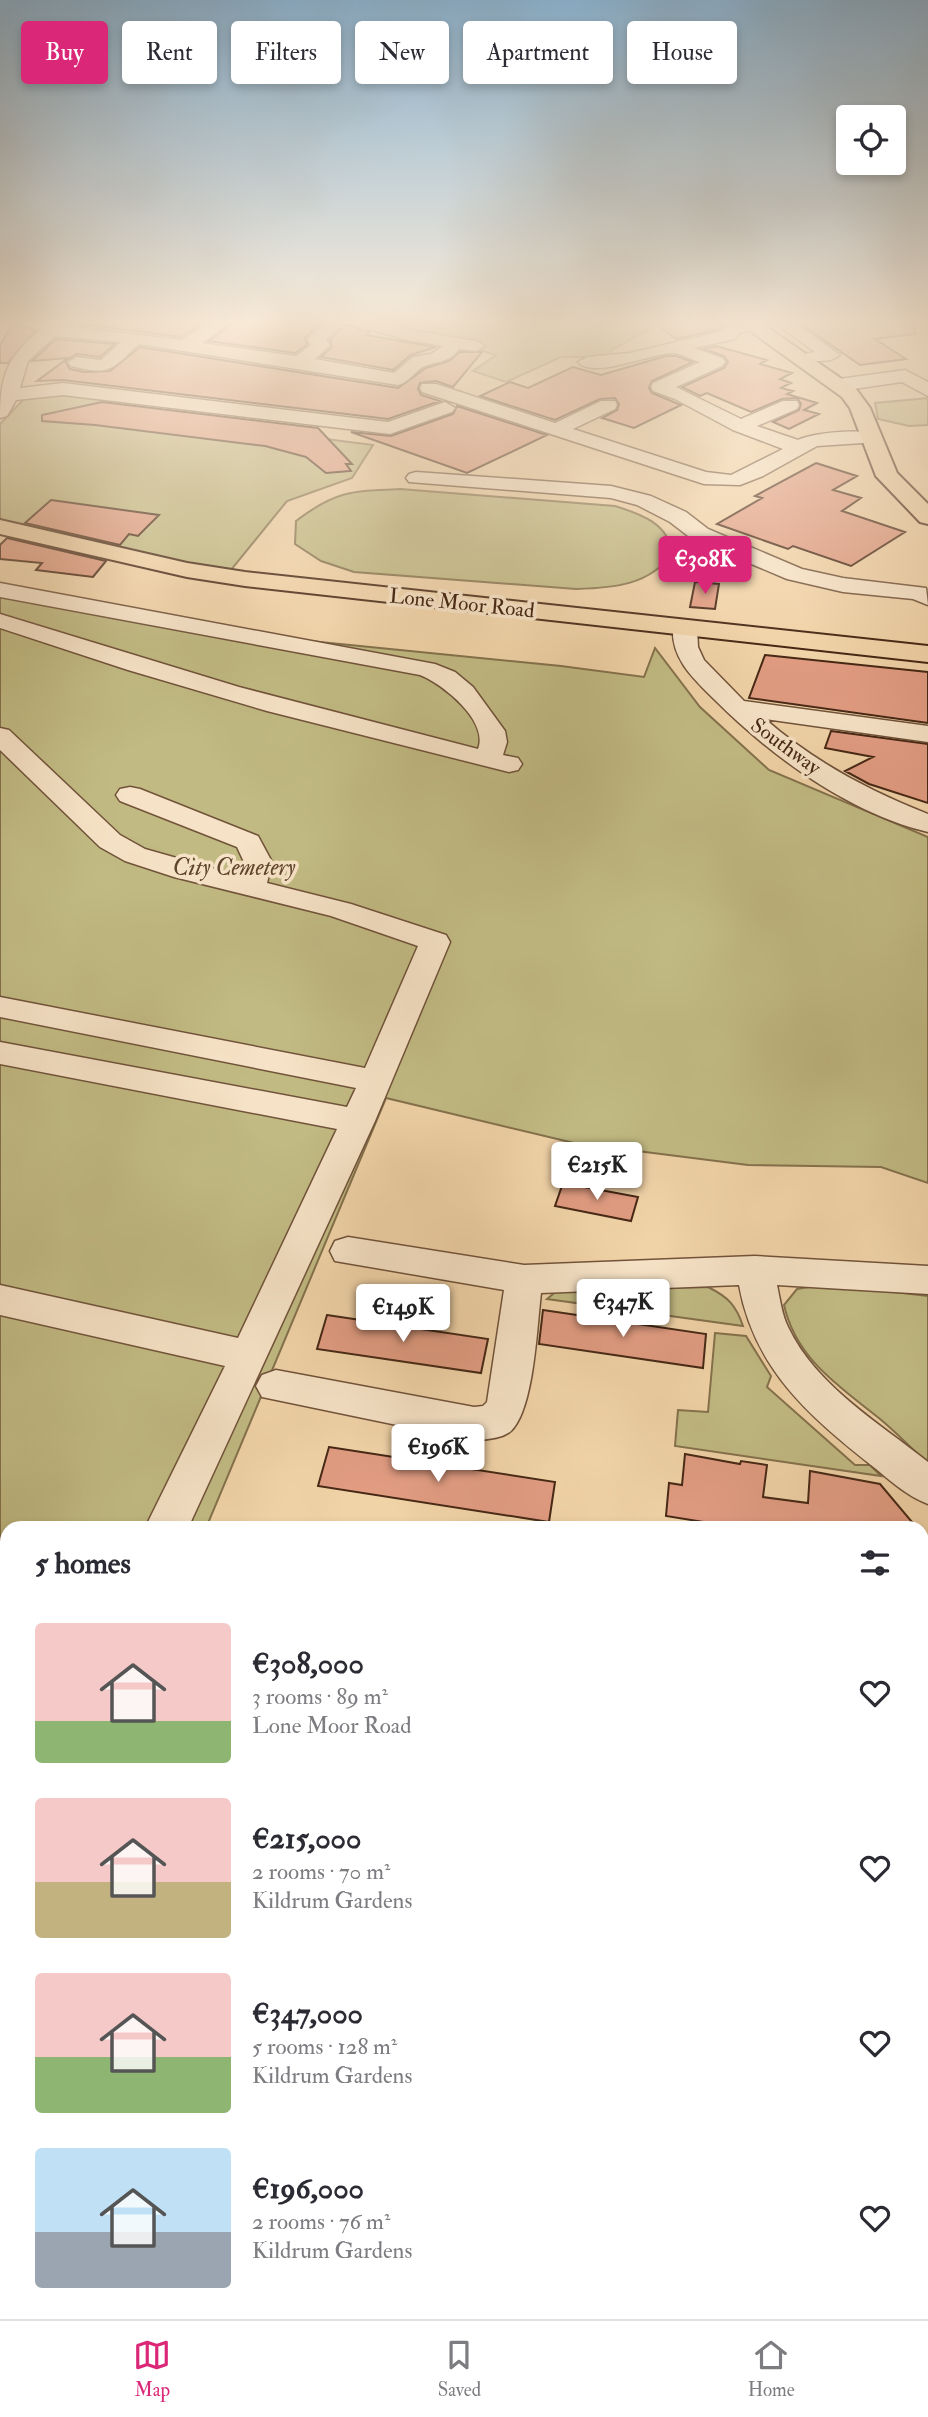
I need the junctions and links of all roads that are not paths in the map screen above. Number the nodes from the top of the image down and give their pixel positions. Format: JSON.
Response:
{"nodes":[{"id":1,"x":746,"y":428,"type":"edge"},
{"id":2,"x":867,"y":428,"type":"edge"},
{"id":3,"x":557,"y":429,"type":"edge"},
{"id":4,"x":871,"y":438,"type":"junction"},
{"id":5,"x":797,"y":447,"type":"junction"},
{"id":6,"x":416,"y":478,"type":"dead end"},
{"id":7,"x":720,"y":481,"type":"junction"},
{"id":8,"x":672,"y":514,"type":"junction"},
{"id":9,"x":928,"y":517,"type":"edge"},
{"id":10,"x":0,"y":527,"type":"edge"},
{"id":11,"x":0,"y":590,"type":"edge"},
{"id":12,"x":928,"y":598,"type":"edge"},
{"id":13,"x":0,"y":621,"type":"edge"},
{"id":14,"x":685,"y":628,"type":"junction"},
{"id":15,"x":928,"y":654,"type":"edge"},
{"id":16,"x":735,"y":707,"type":"junction"},
{"id":17,"x":928,"y":734,"type":"edge"},
{"id":18,"x":0,"y":736,"type":"edge"},
{"id":19,"x":130,"y":794,"type":"dead end"},
{"id":20,"x":928,"y":824,"type":"edge"},
{"id":21,"x":251,"y":887,"type":"junction"},
{"id":22,"x":0,"y":1007,"type":"edge"},
{"id":23,"x":190,"y":1044,"type":"junction"},
{"id":24,"x":0,"y":1053,"type":"edge"},
{"id":25,"x":376,"y":1081,"type":"junction"},
{"id":26,"x":165,"y":1084,"type":"junction"},
{"id":27,"x":358,"y":1121,"type":"junction"},
{"id":28,"x":348,"y":1251,"type":"dead end"},
{"id":29,"x":755,"y":1270,"type":"junction"},
{"id":30,"x":524,"y":1279,"type":"junction"},
{"id":31,"x":928,"y":1280,"type":"edge"},
{"id":32,"x":0,"y":1300,"type":"edge"},
{"id":33,"x":249,"y":1356,"type":"junction"},
{"id":34,"x":276,"y":1386,"type":"dead end"},
{"id":35,"x":928,"y":1486,"type":"edge"},
{"id":36,"x":169,"y":1521,"type":"edge"}],
"edges":[{"from":1,"to":5,"type":"street"},
{"from":2,"to":4,"type":"main road"},
{"from":3,"to":7,"type":"street"},
{"from":4,"to":5,"type":"street"},
{"from":4,"to":9,"type":"main road"},
{"from":5,"to":7,"type":"street"},
{"from":6,"to":8,"type":"street"},
{"from":7,"to":8,"type":"street"},
{"from":8,"to":12,"type":"street"},
{"from":10,"to":14,"type":"main road","name":"Lone Moor Road"},
{"from":11,"to":13,"type":"street"},
{"from":14,"to":15,"type":"main road","name":"Lone Moor Road"},
{"from":14,"to":16,"type":"street","name":"Southway"},
{"from":16,"to":17,"type":"street"},
{"from":16,"to":20,"type":"street","name":"Southway"},
{"from":18,"to":21,"type":"street"},
{"from":19,"to":21,"type":"street"},
{"from":21,"to":25,"type":"street"},
{"from":22,"to":23,"type":"street"},
{"from":23,"to":25,"type":"street"},
{"from":23,"to":26,"type":"street"},
{"from":24,"to":26,"type":"street"},
{"from":25,"to":27,"type":"street"},
{"from":26,"to":27,"type":"street"},
{"from":27,"to":33,"type":"street"},
{"from":28,"to":30,"type":"street"},
{"from":29,"to":30,"type":"street"},
{"from":29,"to":31,"type":"street"},
{"from":29,"to":35,"type":"street"},
{"from":30,"to":34,"type":"street"},
{"from":32,"to":33,"type":"street"},
{"from":33,"to":36,"type":"street"}]}
